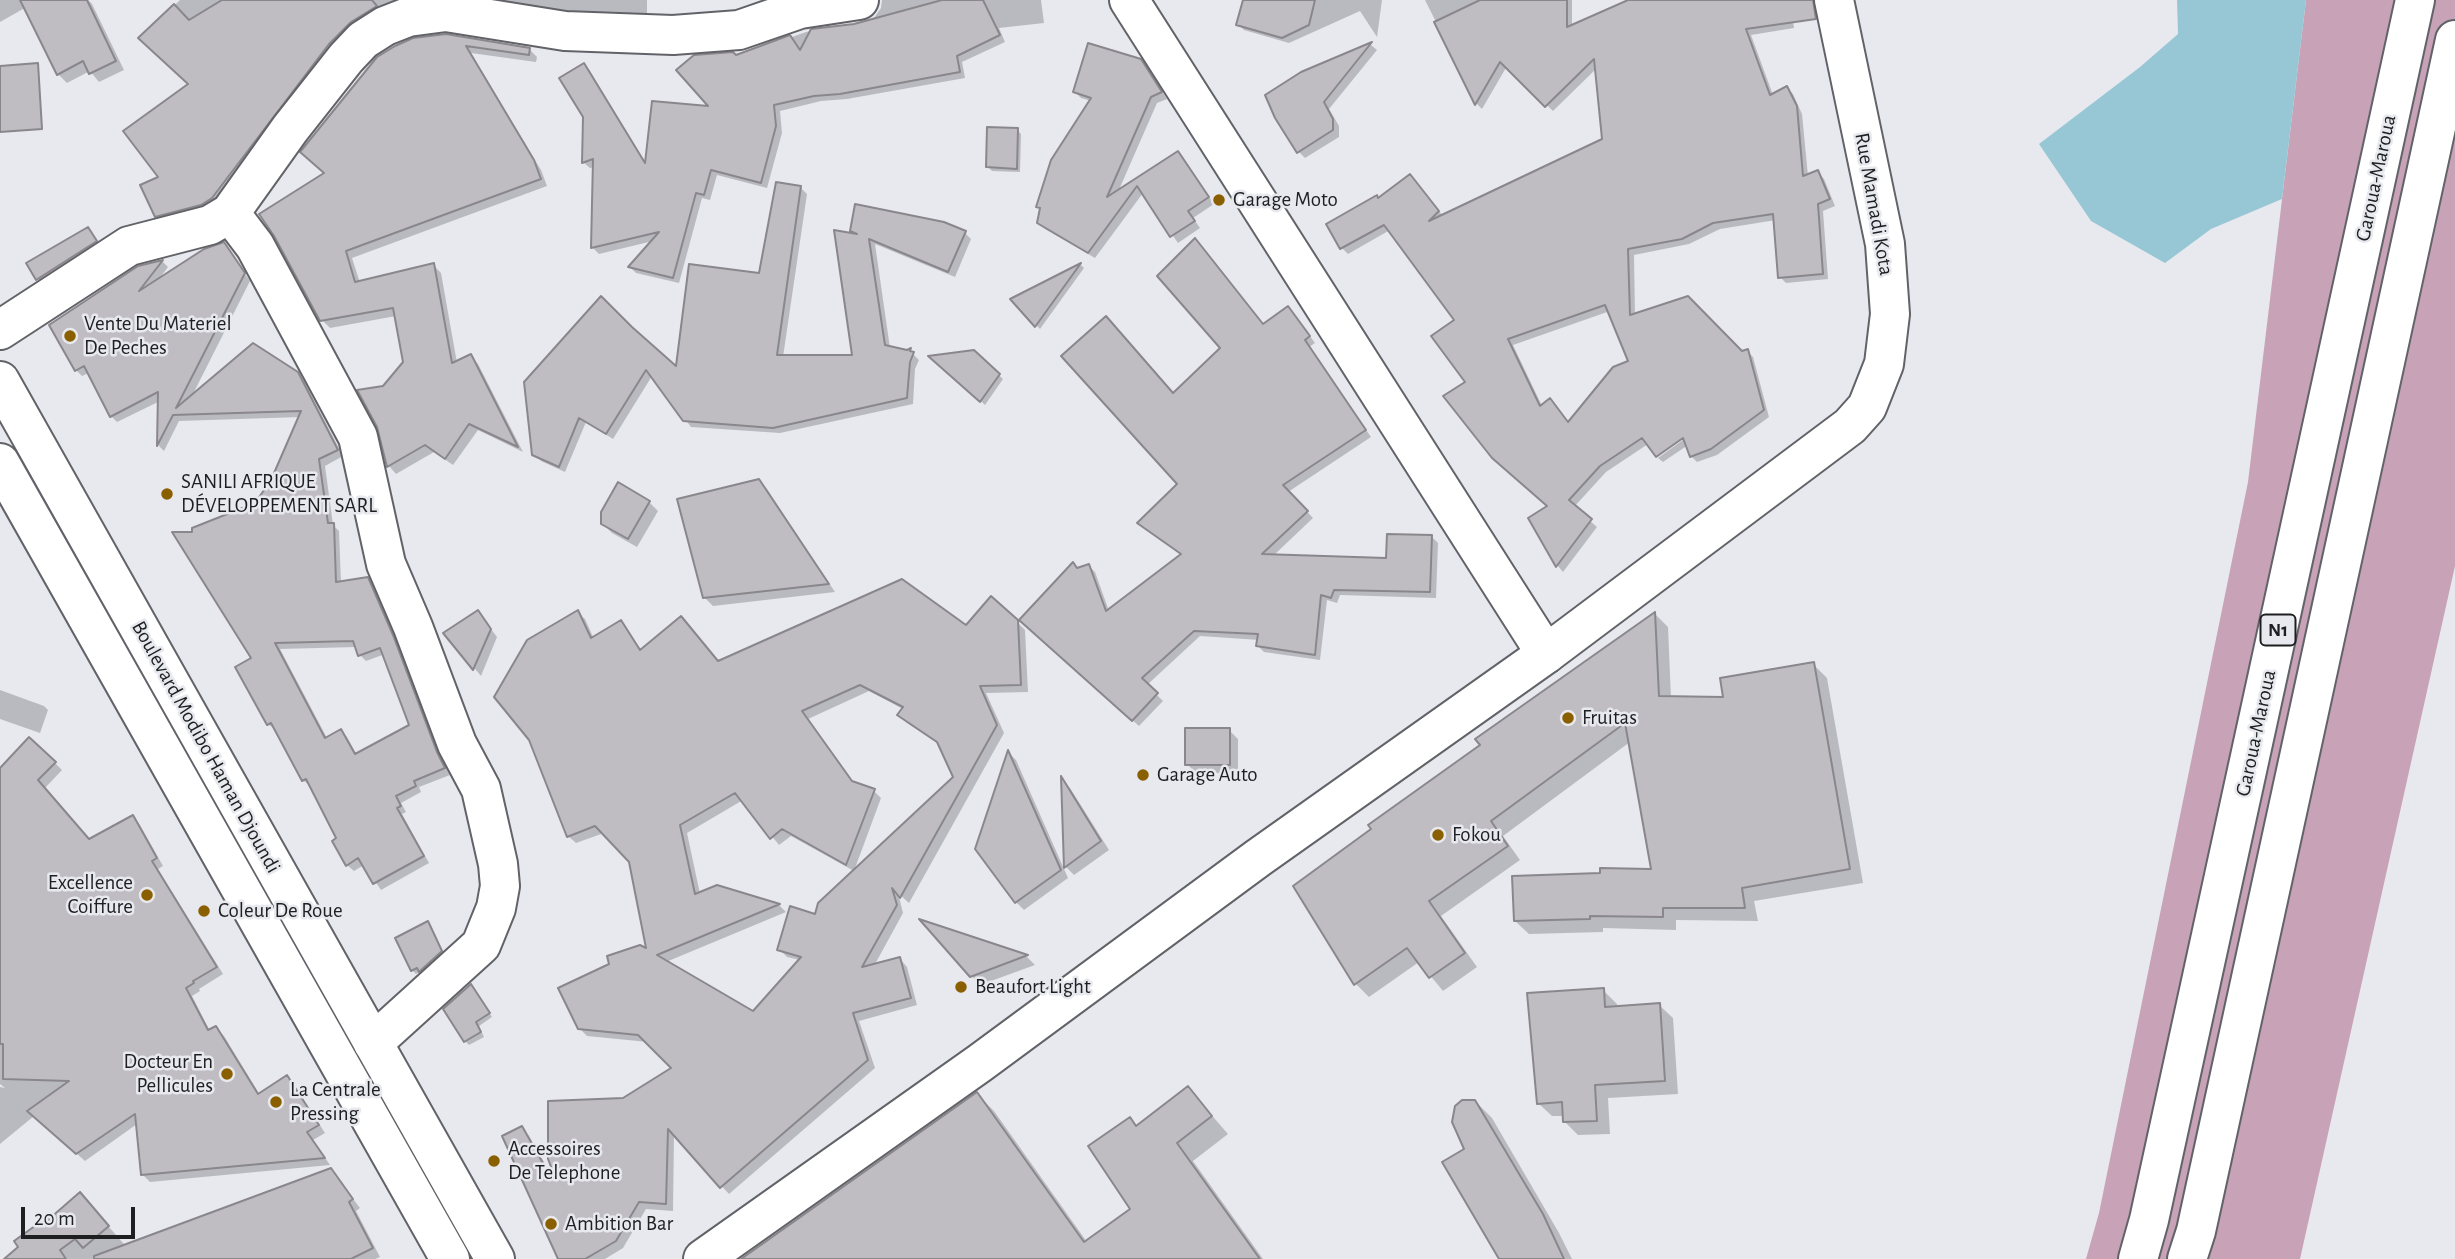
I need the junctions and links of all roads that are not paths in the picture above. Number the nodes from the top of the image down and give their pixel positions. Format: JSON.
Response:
{"nodes":[{"id":1,"x":859,"y":0,"type":"edge"},
{"id":2,"x":1129,"y":0,"type":"edge"},
{"id":3,"x":1834,"y":0,"type":"edge"},
{"id":4,"x":2415,"y":0,"type":"edge"},
{"id":5,"x":2455,"y":40,"type":"edge"},
{"id":6,"x":230,"y":213,"type":"junction"},
{"id":7,"x":0,"y":330,"type":"edge"},
{"id":8,"x":0,"y":381,"type":"edge"},
{"id":9,"x":0,"y":463,"type":"edge"},
{"id":10,"x":1546,"y":654,"type":"junction"},
{"id":11,"x":373,"y":1043,"type":"junction"},
{"id":12,"x":450,"y":1259,"type":"edge"},
{"id":13,"x":495,"y":1259,"type":"edge"},
{"id":14,"x":702,"y":1259,"type":"edge"},
{"id":15,"x":2137,"y":1259,"type":"edge"},
{"id":16,"x":2188,"y":1259,"type":"edge"}],
"edges":[{"from":1,"to":6,"type":"main road"},
{"from":2,"to":10,"type":"main road"},
{"from":3,"to":10,"type":"main road","name":"Rue Mamadi Kota"},
{"from":4,"to":15,"type":"main road","name":"Garoua-Maroua","number":"N1"},
{"from":5,"to":16,"type":"main road","number":"N1"},
{"from":6,"to":7,"type":"main road"},
{"from":6,"to":11,"type":"main road"},
{"from":8,"to":11,"type":"main road","name":"Boulevard Modibo Haman Djoundi"},
{"from":9,"to":12,"type":"main road","name":"Boulevard Modibo Haman Djoundi"},
{"from":10,"to":14,"type":"main road"},
{"from":11,"to":13,"type":"main road","name":"Boulevard Modibo Haman Djoundi"}]}
